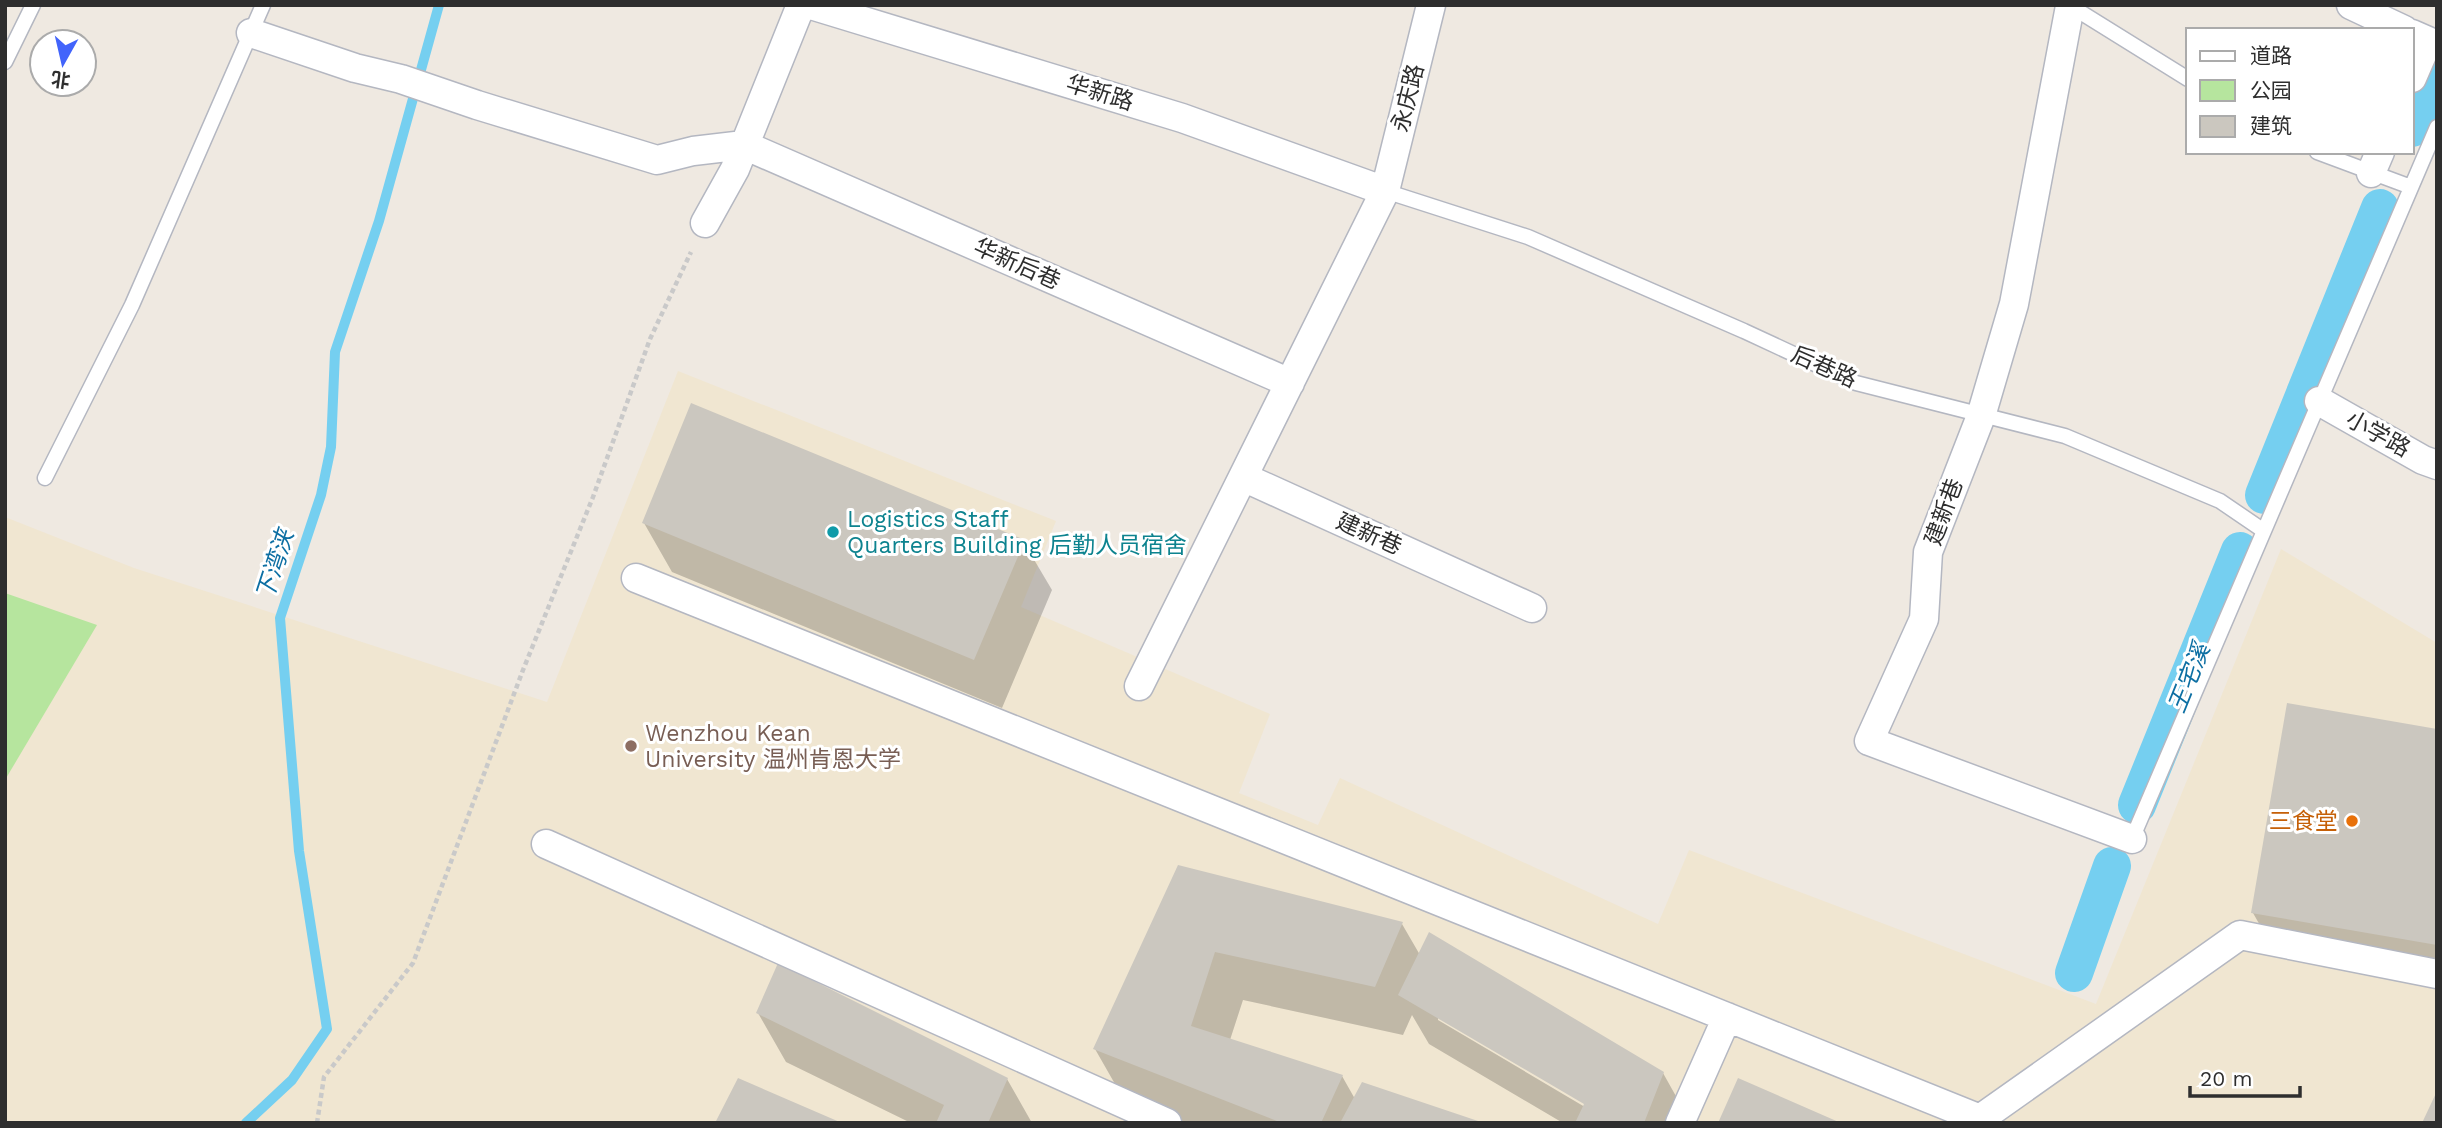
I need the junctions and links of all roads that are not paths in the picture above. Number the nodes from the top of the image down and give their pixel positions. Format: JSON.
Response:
{"nodes":[{"id":1,"x":33,"y":5,"type":"edge"},
{"id":2,"x":263,"y":5,"type":"edge"},
{"id":3,"x":801,"y":5,"type":"edge"},
{"id":4,"x":811,"y":5,"type":"edge"},
{"id":5,"x":1431,"y":5,"type":"edge"},
{"id":6,"x":2070,"y":5,"type":"edge"},
{"id":7,"x":2351,"y":5,"type":"edge"},
{"id":8,"x":2400,"y":28,"type":"edge"},
{"id":9,"x":251,"y":33,"type":"junction"},
{"id":10,"x":2414,"y":35,"type":"edge"},
{"id":11,"x":5,"y":62,"type":"edge"},
{"id":12,"x":2414,"y":73,"type":"edge"},
{"id":13,"x":2186,"y":78,"type":"edge"},
{"id":14,"x":2437,"y":127,"type":"edge"},
{"id":15,"x":744,"y":145,"type":"junction"},
{"id":16,"x":2329,"y":154,"type":"edge"},
{"id":17,"x":2375,"y":162,"type":"edge"},
{"id":18,"x":2410,"y":187,"type":"junction"},
{"id":19,"x":1385,"y":191,"type":"junction"},
{"id":20,"x":705,"y":223,"type":"road end"},
{"id":21,"x":1290,"y":383,"type":"junction"},
{"id":22,"x":2319,"y":401,"type":"junction"},
{"id":23,"x":1981,"y":416,"type":"junction"},
{"id":24,"x":2437,"y":465,"type":"edge"},
{"id":25,"x":1243,"y":477,"type":"junction"},
{"id":26,"x":44,"y":478,"type":"dead end"},
{"id":27,"x":2264,"y":531,"type":"junction"},
{"id":28,"x":636,"y":578,"type":"dead end"},
{"id":29,"x":1532,"y":608,"type":"dead end"},
{"id":30,"x":1139,"y":686,"type":"dead end"},
{"id":31,"x":2132,"y":839,"type":"joint"},
{"id":32,"x":546,"y":844,"type":"dead end"},
{"id":33,"x":2437,"y":974,"type":"edge"},
{"id":34,"x":1727,"y":1017,"type":"junction"},
{"id":35,"x":1167,"y":1123,"type":"edge"},
{"id":36,"x":1679,"y":1123,"type":"edge"}],
"edges":[{"from":1,"to":11,"type":"lane"},
{"from":2,"to":9,"type":"lane"},
{"from":3,"to":15,"type":"street"},
{"from":4,"to":19,"type":"street","name":"华新路"},
{"from":5,"to":19,"type":"street","name":"永庆路"},
{"from":6,"to":13,"type":"lane"},
{"from":6,"to":23,"type":"street","name":"建新巷"},
{"from":7,"to":8,"type":"street"},
{"from":9,"to":15,"type":"street"},
{"from":9,"to":26,"type":"lane"},
{"from":10,"to":12,"type":"street"},
{"from":14,"to":18,"type":"lane"},
{"from":15,"to":20,"type":"street"},
{"from":15,"to":21,"type":"street","name":"华新后巷"},
{"from":16,"to":17,"type":"lane"},
{"from":17,"to":18,"type":"lane"},
{"from":18,"to":22,"type":"lane"},
{"from":19,"to":21,"type":"street","name":"永庆路"},
{"from":19,"to":23,"type":"lane","name":"后巷路"},
{"from":21,"to":25,"type":"street","name":"永庆路"},
{"from":22,"to":24,"type":"street","name":"小学路"},
{"from":22,"to":27,"type":"lane"},
{"from":23,"to":27,"type":"lane","name":"后巷路"},
{"from":23,"to":31,"type":"street","name":"建新巷"},
{"from":25,"to":29,"type":"street","name":"建新巷"},
{"from":25,"to":30,"type":"street","name":"永庆路"},
{"from":27,"to":31,"type":"lane"},
{"from":28,"to":34,"type":"street"},
{"from":32,"to":35,"type":"street"},
{"from":33,"to":34,"type":"street"},
{"from":34,"to":36,"type":"street"}]}
